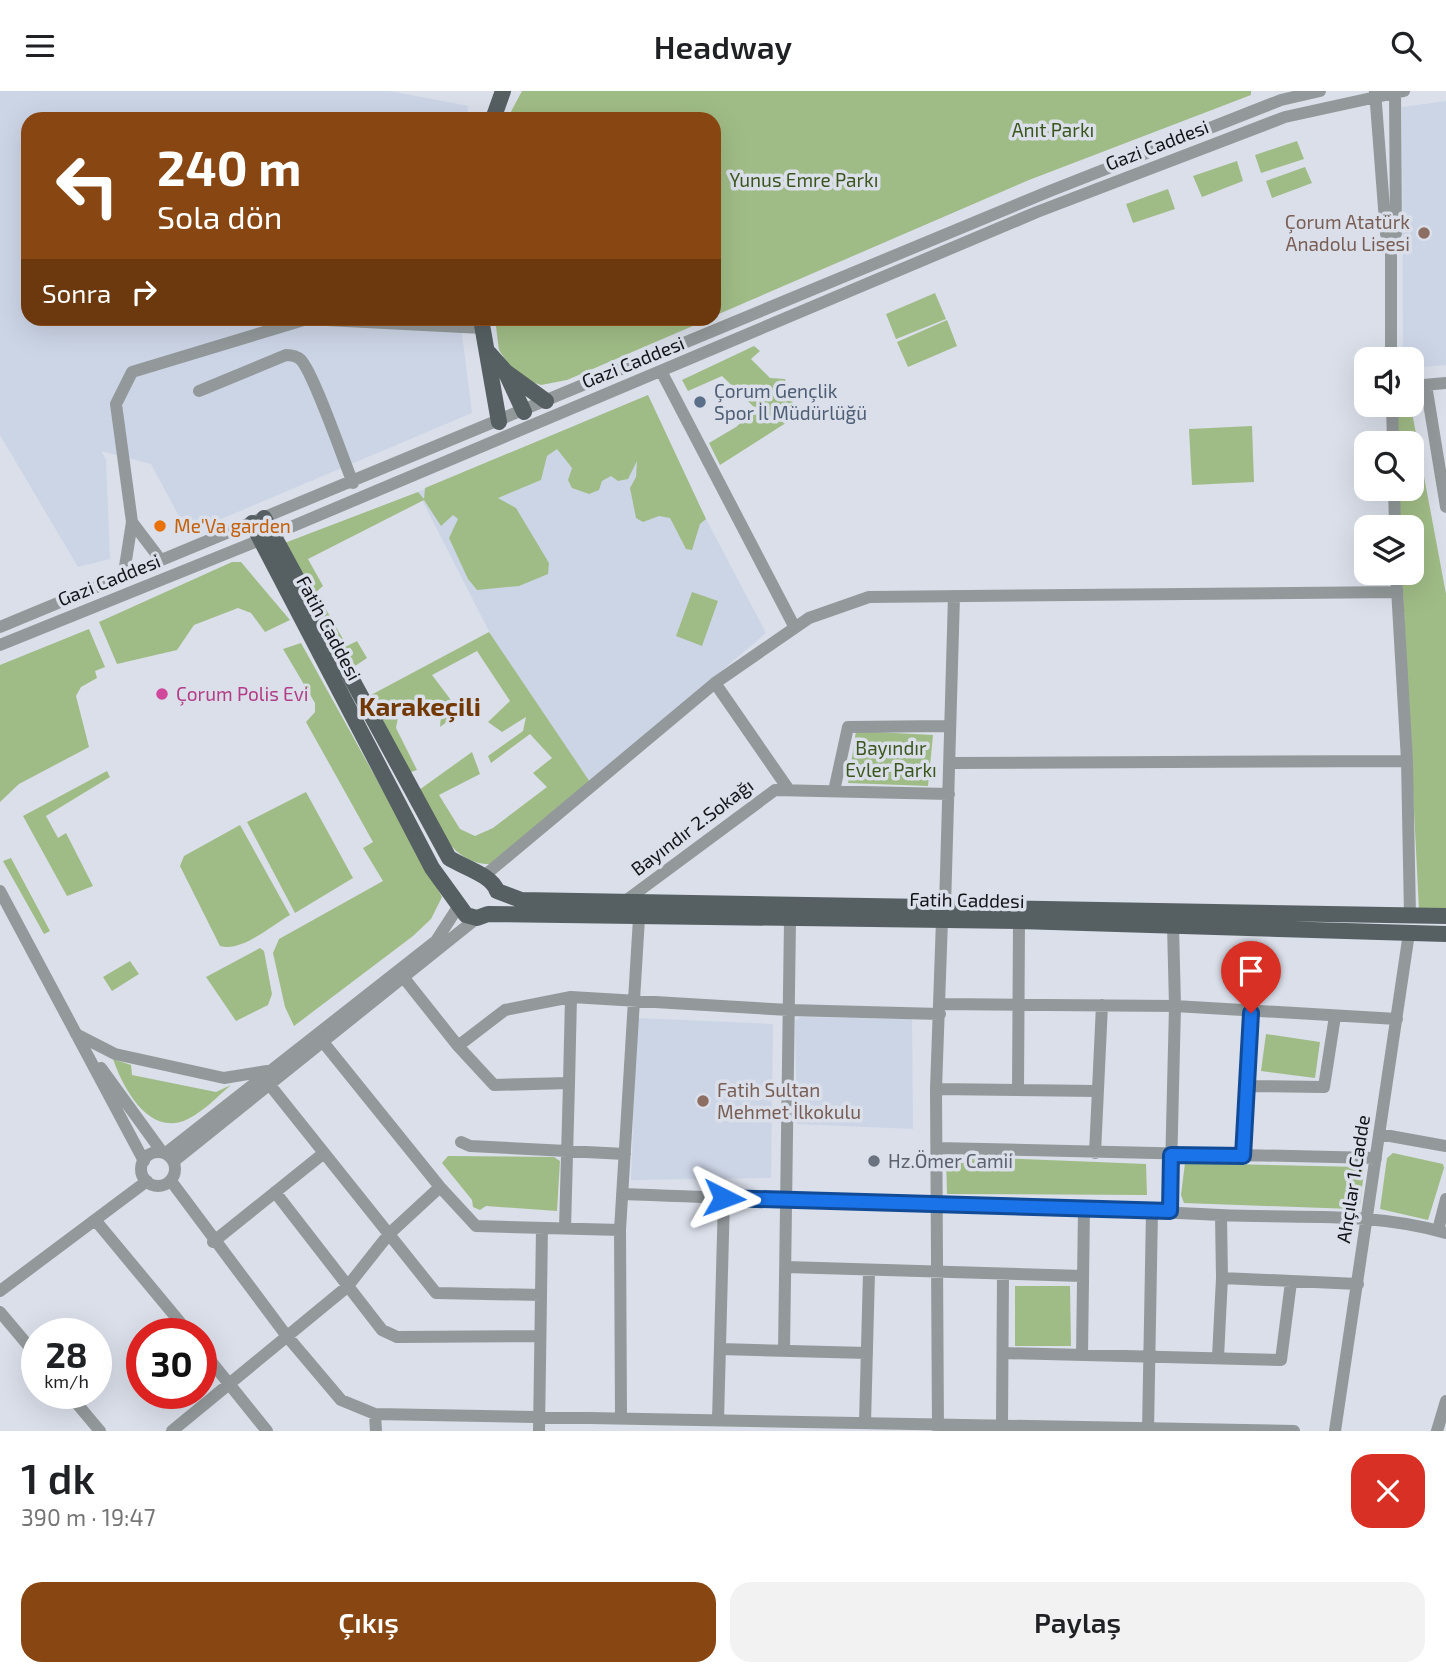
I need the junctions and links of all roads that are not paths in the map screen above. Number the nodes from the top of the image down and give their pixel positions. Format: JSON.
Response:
{"nodes":[{"id":1,"x":490,"y":91,"type":"edge"},
{"id":2,"x":503,"y":91,"type":"edge"},
{"id":3,"x":1320,"y":91,"type":"edge"},
{"id":4,"x":1398,"y":91,"type":"edge"},
{"id":5,"x":1376,"y":94,"type":"edge"},
{"id":6,"x":1281,"y":96,"type":"edge"},
{"id":7,"x":492,"y":112,"type":"edge"},
{"id":8,"x":495,"y":112,"type":"edge"},
{"id":9,"x":1286,"y":117,"type":"junction"},
{"id":10,"x":1391,"y":241,"type":"junction"},
{"id":11,"x":284,"y":326,"type":"edge"},
{"id":12,"x":483,"y":326,"type":"edge"},
{"id":13,"x":1391,"y":347,"type":"edge"},
{"id":14,"x":489,"y":353,"type":"junction"},
{"id":15,"x":505,"y":371,"type":"junction"},
{"id":16,"x":661,"y":372,"type":"junction"},
{"id":17,"x":1446,"y":383,"type":"edge"},
{"id":18,"x":1426,"y":385,"type":"joint"},
{"id":19,"x":199,"y":391,"type":"dead end"},
{"id":20,"x":546,"y":401,"type":"junction"},
{"id":21,"x":527,"y":419,"type":"junction"},
{"id":22,"x":502,"y":428,"type":"junction"},
{"id":23,"x":353,"y":483,"type":"junction"},
{"id":24,"x":1444,"y":486,"type":"edge"},
{"id":25,"x":1446,"y":507,"type":"edge"},
{"id":26,"x":258,"y":520,"type":"junction"},
{"id":27,"x":132,"y":522,"type":"junction"},
{"id":28,"x":266,"y":537,"type":"junction"},
{"id":29,"x":160,"y":559,"type":"junction"},
{"id":30,"x":124,"y":573,"type":"junction"},
{"id":31,"x":1397,"y":585,"type":"edge"},
{"id":32,"x":1397,"y":592,"type":"junction"},
{"id":33,"x":954,"y":596,"type":"junction"},
{"id":34,"x":0,"y":627,"type":"edge"},
{"id":35,"x":794,"y":627,"type":"junction"},
{"id":36,"x":0,"y":645,"type":"edge"},
{"id":37,"x":715,"y":683,"type":"junction"},
{"id":38,"x":948,"y":726,"type":"junction"},
{"id":39,"x":1407,"y":761,"type":"junction"},
{"id":40,"x":950,"y":763,"type":"junction"},
{"id":41,"x":789,"y":790,"type":"junction"},
{"id":42,"x":834,"y":791,"type":"junction"},
{"id":43,"x":949,"y":794,"type":"junction"},
{"id":44,"x":480,"y":875,"type":"junction"},
{"id":45,"x":0,"y":891,"type":"edge"},
{"id":46,"x":497,"y":891,"type":"junction"},
{"id":47,"x":628,"y":899,"type":"junction"},
{"id":48,"x":456,"y":902,"type":"junction"},
{"id":49,"x":944,"y":913,"type":"junction"},
{"id":50,"x":1410,"y":915,"type":"junction"},
{"id":51,"x":483,"y":916,"type":"junction"},
{"id":52,"x":1446,"y":916,"type":"edge"},
{"id":53,"x":639,"y":918,"type":"junction"},
{"id":54,"x":790,"y":920,"type":"junction"},
{"id":55,"x":1019,"y":921,"type":"junction"},
{"id":56,"x":1174,"y":925,"type":"junction"},
{"id":57,"x":1409,"y":933,"type":"junction"},
{"id":58,"x":1446,"y":934,"type":"edge"},
{"id":59,"x":404,"y":978,"type":"junction"},
{"id":60,"x":571,"y":997,"type":"junction"},
{"id":61,"x":636,"y":1000,"type":"junction"},
{"id":62,"x":1019,"y":1004,"type":"junction"},
{"id":63,"x":1101,"y":1005,"type":"junction"},
{"id":64,"x":1175,"y":1006,"type":"junction"},
{"id":65,"x":940,"y":1009,"type":"junction"},
{"id":66,"x":789,"y":1010,"type":"junction"},
{"id":67,"x":1251,"y":1013,"type":"junction"},
{"id":68,"x":1335,"y":1016,"type":"junction"},
{"id":69,"x":1397,"y":1019,"type":"junction"},
{"id":70,"x":76,"y":1034,"type":"junction"},
{"id":71,"x":323,"y":1042,"type":"junction"},
{"id":72,"x":458,"y":1046,"type":"junction"},
{"id":73,"x":271,"y":1070,"type":"junction"},
{"id":74,"x":569,"y":1083,"type":"junction"},
{"id":75,"x":269,"y":1084,"type":"junction"},
{"id":76,"x":1247,"y":1086,"type":"junction"},
{"id":77,"x":936,"y":1089,"type":"junction"},
{"id":78,"x":1018,"y":1090,"type":"junction"},
{"id":79,"x":1097,"y":1091,"type":"junction"},
{"id":80,"x":1380,"y":1134,"type":"junction"},
{"id":81,"x":461,"y":1142,"type":"dead end"},
{"id":82,"x":1446,"y":1146,"type":"edge"},
{"id":83,"x":937,"y":1148,"type":"junction"},
{"id":84,"x":567,"y":1151,"type":"junction"},
{"id":85,"x":324,"y":1153,"type":"junction"},
{"id":86,"x":1095,"y":1153,"type":"junction"},
{"id":87,"x":625,"y":1154,"type":"junction"},
{"id":88,"x":1171,"y":1155,"type":"junction"},
{"id":89,"x":167,"y":1156,"type":"junction"},
{"id":90,"x":1243,"y":1156,"type":"junction"},
{"id":91,"x":1376,"y":1158,"type":"junction"},
{"id":92,"x":144,"y":1161,"type":"junction"},
{"id":93,"x":147,"y":1181,"type":"junction"},
{"id":94,"x":171,"y":1181,"type":"junction"},
{"id":95,"x":440,"y":1187,"type":"junction"},
{"id":96,"x":275,"y":1192,"type":"junction"},
{"id":97,"x":622,"y":1194,"type":"junction"},
{"id":98,"x":724,"y":1198,"type":"junction"},
{"id":99,"x":1446,"y":1199,"type":"edge"},
{"id":100,"x":788,"y":1201,"type":"junction"},
{"id":101,"x":938,"y":1205,"type":"junction"},
{"id":102,"x":1084,"y":1208,"type":"junction"},
{"id":103,"x":1152,"y":1211,"type":"junction"},
{"id":104,"x":1170,"y":1211,"type":"junction"},
{"id":105,"x":1222,"y":1215,"type":"junction"},
{"id":106,"x":1366,"y":1216,"type":"junction"},
{"id":107,"x":96,"y":1220,"type":"junction"},
{"id":108,"x":542,"y":1228,"type":"junction"},
{"id":109,"x":565,"y":1228,"type":"junction"},
{"id":110,"x":621,"y":1230,"type":"junction"},
{"id":111,"x":1442,"y":1231,"type":"edge"},
{"id":112,"x":389,"y":1234,"type":"junction"},
{"id":113,"x":213,"y":1241,"type":"junction"},
{"id":114,"x":786,"y":1267,"type":"junction"},
{"id":115,"x":869,"y":1272,"type":"junction"},
{"id":116,"x":938,"y":1273,"type":"junction"},
{"id":117,"x":1003,"y":1274,"type":"junction"},
{"id":118,"x":1083,"y":1276,"type":"junction"},
{"id":119,"x":1222,"y":1279,"type":"junction"},
{"id":120,"x":1291,"y":1282,"type":"junction"},
{"id":121,"x":1358,"y":1284,"type":"junction"},
{"id":122,"x":347,"y":1287,"type":"junction"},
{"id":123,"x":0,"y":1291,"type":"edge"},
{"id":124,"x":541,"y":1295,"type":"junction"},
{"id":125,"x":0,"y":1312,"type":"edge"},
{"id":126,"x":177,"y":1318,"type":"edge"},
{"id":127,"x":286,"y":1335,"type":"junction"},
{"id":128,"x":540,"y":1336,"type":"junction"},
{"id":129,"x":21,"y":1337,"type":"edge"},
{"id":130,"x":720,"y":1349,"type":"junction"},
{"id":131,"x":784,"y":1351,"type":"junction"},
{"id":132,"x":867,"y":1353,"type":"junction"},
{"id":133,"x":1003,"y":1353,"type":"junction"},
{"id":134,"x":1082,"y":1355,"type":"junction"},
{"id":135,"x":1150,"y":1357,"type":"junction"},
{"id":136,"x":1218,"y":1357,"type":"junction"},
{"id":137,"x":217,"y":1368,"type":"edge"},
{"id":138,"x":230,"y":1384,"type":"junction"},
{"id":139,"x":1446,"y":1401,"type":"edge"},
{"id":140,"x":81,"y":1409,"type":"edge"},
{"id":141,"x":375,"y":1414,"type":"junction"},
{"id":142,"x":538,"y":1416,"type":"junction"},
{"id":143,"x":621,"y":1416,"type":"junction"},
{"id":144,"x":718,"y":1420,"type":"junction"},
{"id":145,"x":866,"y":1423,"type":"junction"},
{"id":146,"x":1002,"y":1425,"type":"junction"},
{"id":147,"x":803,"y":1426,"type":"edge"},
{"id":148,"x":939,"y":1428,"type":"edge"},
{"id":149,"x":1148,"y":1430,"type":"edge"},
{"id":150,"x":100,"y":1431,"type":"edge"},
{"id":151,"x":172,"y":1431,"type":"edge"},
{"id":152,"x":267,"y":1431,"type":"edge"},
{"id":153,"x":376,"y":1431,"type":"edge"},
{"id":154,"x":538,"y":1431,"type":"edge"},
{"id":155,"x":1294,"y":1431,"type":"edge"},
{"id":156,"x":1335,"y":1431,"type":"edge"},
{"id":157,"x":1437,"y":1431,"type":"edge"}],
"edges":[{"from":1,"to":7,"type":"main road"},
{"from":2,"to":8,"type":"main road"},
{"from":3,"to":6,"type":"street","name":"Gazi Caddesi"},
{"from":4,"to":5,"type":"street","name":"Gazi Caddesi"},
{"from":4,"to":10,"type":"street"},
{"from":5,"to":9,"type":"street","name":"Gazi Caddesi"},
{"from":5,"to":10,"type":"street"},
{"from":6,"to":9,"type":"street"},
{"from":6,"to":20,"type":"street","name":"Gazi Caddesi"},
{"from":9,"to":16,"type":"street","name":"Gazi Caddesi"},
{"from":10,"to":13,"type":"street"},
{"from":11,"to":27,"type":"street"},
{"from":12,"to":14,"type":"main road"},
{"from":14,"to":15,"type":"main road"},
{"from":14,"to":22,"type":"main road"},
{"from":15,"to":20,"type":"main road"},
{"from":15,"to":21,"type":"main road"},
{"from":16,"to":21,"type":"street","name":"Gazi Caddesi"},
{"from":16,"to":35,"type":"street"},
{"from":17,"to":18,"type":"street"},
{"from":18,"to":24,"type":"street"},
{"from":19,"to":23,"type":"street"},
{"from":20,"to":21,"type":"street","name":"Gazi Caddesi"},
{"from":21,"to":22,"type":"street","name":"Gazi Caddesi"},
{"from":22,"to":23,"type":"street","name":"Gazi Caddesi"},
{"from":22,"to":28,"type":"street","name":"Gazi Caddesi"},
{"from":23,"to":26,"type":"street","name":"Gazi Caddesi"},
{"from":24,"to":25,"type":"street"},
{"from":26,"to":28,"type":"main road","name":"Fatih Caddesi"},
{"from":26,"to":29,"type":"street","name":"Gazi Caddesi"},
{"from":27,"to":29,"type":"street"},
{"from":27,"to":30,"type":"street"},
{"from":28,"to":36,"type":"street","name":"Gazi Caddesi"},
{"from":28,"to":44,"type":"main road","name":"Fatih Caddesi"},
{"from":28,"to":48,"type":"main road","name":"Fatih Caddesi"},
{"from":29,"to":30,"type":"street","name":"Gazi Caddesi"},
{"from":30,"to":34,"type":"street","name":"Gazi Caddesi"},
{"from":31,"to":32,"type":"street"},
{"from":32,"to":33,"type":"street"},
{"from":32,"to":39,"type":"street"},
{"from":33,"to":35,"type":"street"},
{"from":33,"to":38,"type":"street"},
{"from":35,"to":37,"type":"street"},
{"from":37,"to":41,"type":"street"},
{"from":37,"to":44,"type":"street"},
{"from":38,"to":40,"type":"street"},
{"from":38,"to":42,"type":"street"},
{"from":39,"to":40,"type":"street"},
{"from":39,"to":50,"type":"street"},
{"from":40,"to":43,"type":"street"},
{"from":41,"to":42,"type":"street","name":"Bayındır 2.Sokağı"},
{"from":41,"to":47,"type":"street","name":"Bayındır 2.Sokağı"},
{"from":42,"to":43,"type":"street","name":"Bayındır 2.Sokağı"},
{"from":43,"to":49,"type":"street"},
{"from":44,"to":46,"type":"main road","name":"Fatih Caddesi"},
{"from":44,"to":48,"type":"main road"},
{"from":45,"to":70,"type":"street"},
{"from":46,"to":47,"type":"main road","name":"Fatih Caddesi"},
{"from":46,"to":51,"type":"main road"},
{"from":47,"to":49,"type":"main road","name":"Fatih Caddesi"},
{"from":48,"to":51,"type":"main road","name":"Fatih Caddesi"},
{"from":48,"to":73,"type":"street"},
{"from":49,"to":50,"type":"main road","name":"Fatih Caddesi"},
{"from":49,"to":54,"type":"main road","name":"Fatih Caddesi"},
{"from":49,"to":55,"type":"main road","name":"Fatih Caddesi"},
{"from":49,"to":65,"type":"street"},
{"from":50,"to":52,"type":"main road","name":"Fatih Caddesi"},
{"from":50,"to":57,"type":"main road"},
{"from":51,"to":53,"type":"main road","name":"Fatih Caddesi"},
{"from":51,"to":59,"type":"street"},
{"from":53,"to":54,"type":"main road","name":"Fatih Caddesi"},
{"from":53,"to":61,"type":"street"},
{"from":54,"to":66,"type":"street"},
{"from":55,"to":56,"type":"main road","name":"Fatih Caddesi"},
{"from":55,"to":62,"type":"street"},
{"from":56,"to":57,"type":"main road","name":"Fatih Caddesi"},
{"from":56,"to":64,"type":"street"},
{"from":57,"to":58,"type":"main road","name":"Fatih Caddesi"},
{"from":57,"to":69,"type":"street","name":"Ahçılar 1.Cadde"},
{"from":59,"to":71,"type":"street"},
{"from":59,"to":72,"type":"street"},
{"from":60,"to":61,"type":"street"},
{"from":60,"to":72,"type":"street"},
{"from":60,"to":74,"type":"street"},
{"from":61,"to":66,"type":"street"},
{"from":61,"to":87,"type":"street"},
{"from":62,"to":63,"type":"street"},
{"from":62,"to":65,"type":"street"},
{"from":62,"to":78,"type":"street"},
{"from":63,"to":64,"type":"street"},
{"from":63,"to":79,"type":"street"},
{"from":64,"to":67,"type":"street"},
{"from":64,"to":88,"type":"street"},
{"from":65,"to":66,"type":"street"},
{"from":65,"to":77,"type":"street"},
{"from":66,"to":100,"type":"street"},
{"from":67,"to":68,"type":"street"},
{"from":67,"to":76,"type":"street"},
{"from":68,"to":69,"type":"street"},
{"from":68,"to":76,"type":"street"},
{"from":69,"to":80,"type":"street","name":"Ahçılar 1.Cadde"},
{"from":70,"to":73,"type":"street"},
{"from":70,"to":89,"type":"street"},
{"from":70,"to":92,"type":"street"},
{"from":71,"to":75,"type":"street"},
{"from":71,"to":95,"type":"street"},
{"from":72,"to":74,"type":"street"},
{"from":73,"to":89,"type":"street"},
{"from":74,"to":84,"type":"street"},
{"from":75,"to":85,"type":"street"},
{"from":75,"to":89,"type":"street"},
{"from":76,"to":90,"type":"street"},
{"from":77,"to":78,"type":"street"},
{"from":77,"to":83,"type":"street"},
{"from":78,"to":79,"type":"street"},
{"from":79,"to":86,"type":"street"},
{"from":80,"to":82,"type":"street"},
{"from":80,"to":91,"type":"street","name":"Ahçılar 1.Cadde"},
{"from":81,"to":84,"type":"street"},
{"from":83,"to":86,"type":"street"},
{"from":83,"to":101,"type":"street"},
{"from":84,"to":87,"type":"street"},
{"from":84,"to":109,"type":"street"},
{"from":85,"to":96,"type":"street"},
{"from":85,"to":112,"type":"street"},
{"from":86,"to":88,"type":"street"},
{"from":87,"to":97,"type":"street"},
{"from":88,"to":90,"type":"street"},
{"from":88,"to":104,"type":"street"},
{"from":89,"to":92,"type":"street"},
{"from":89,"to":94,"type":"street"},
{"from":90,"to":91,"type":"street"},
{"from":91,"to":106,"type":"street","name":"Ahçılar 1.Cadde"},
{"from":92,"to":93,"type":"street"},
{"from":93,"to":94,"type":"street"},
{"from":93,"to":107,"type":"street"},
{"from":94,"to":113,"type":"street"},
{"from":95,"to":108,"type":"street"},
{"from":95,"to":112,"type":"street"},
{"from":96,"to":113,"type":"street"},
{"from":96,"to":122,"type":"street"},
{"from":97,"to":98,"type":"street"},
{"from":97,"to":110,"type":"street"},
{"from":98,"to":100,"type":"street"},
{"from":98,"to":130,"type":"street"},
{"from":99,"to":111,"type":"street"},
{"from":100,"to":101,"type":"street"},
{"from":100,"to":114,"type":"street"},
{"from":101,"to":102,"type":"street"},
{"from":101,"to":116,"type":"street"},
{"from":102,"to":103,"type":"street"},
{"from":102,"to":118,"type":"street"},
{"from":103,"to":104,"type":"street"},
{"from":103,"to":135,"type":"street"},
{"from":104,"to":105,"type":"street"},
{"from":105,"to":106,"type":"street"},
{"from":105,"to":119,"type":"street"},
{"from":106,"to":111,"type":"street"},
{"from":106,"to":121,"type":"street","name":"Ahçılar 1.Cadde"},
{"from":107,"to":123,"type":"street"},
{"from":107,"to":126,"type":"street"},
{"from":108,"to":109,"type":"street"},
{"from":108,"to":124,"type":"street"},
{"from":109,"to":110,"type":"street"},
{"from":110,"to":143,"type":"street"},
{"from":112,"to":122,"type":"street"},
{"from":112,"to":124,"type":"street"},
{"from":113,"to":127,"type":"street"},
{"from":114,"to":115,"type":"street"},
{"from":114,"to":131,"type":"street"},
{"from":115,"to":116,"type":"street"},
{"from":115,"to":132,"type":"street"},
{"from":116,"to":117,"type":"street"},
{"from":116,"to":148,"type":"street"},
{"from":117,"to":118,"type":"street"},
{"from":117,"to":133,"type":"street"},
{"from":118,"to":134,"type":"street"},
{"from":119,"to":120,"type":"street"},
{"from":119,"to":136,"type":"street"},
{"from":120,"to":121,"type":"street"},
{"from":120,"to":136,"type":"street"},
{"from":121,"to":156,"type":"street","name":"Ahçılar 1.Cadde"},
{"from":122,"to":127,"type":"street"},
{"from":122,"to":128,"type":"street"},
{"from":124,"to":128,"type":"street"},
{"from":125,"to":129,"type":"street"},
{"from":127,"to":138,"type":"street"},
{"from":127,"to":141,"type":"street"},
{"from":128,"to":142,"type":"street"},
{"from":130,"to":131,"type":"street"},
{"from":130,"to":144,"type":"street"},
{"from":131,"to":132,"type":"street"},
{"from":132,"to":145,"type":"street"},
{"from":133,"to":134,"type":"street"},
{"from":133,"to":146,"type":"street"},
{"from":134,"to":135,"type":"street"},
{"from":135,"to":136,"type":"street"},
{"from":135,"to":149,"type":"street"},
{"from":137,"to":138,"type":"street"},
{"from":138,"to":151,"type":"street"},
{"from":138,"to":152,"type":"street"},
{"from":139,"to":157,"type":"street"},
{"from":140,"to":150,"type":"street"},
{"from":141,"to":142,"type":"street"},
{"from":141,"to":153,"type":"street"},
{"from":142,"to":143,"type":"street"},
{"from":142,"to":154,"type":"street"},
{"from":143,"to":144,"type":"street"},
{"from":144,"to":147,"type":"street"},
{"from":145,"to":147,"type":"street"},
{"from":145,"to":148,"type":"street"},
{"from":146,"to":148,"type":"street"},
{"from":146,"to":149,"type":"street"},
{"from":149,"to":155,"type":"street"}]}
